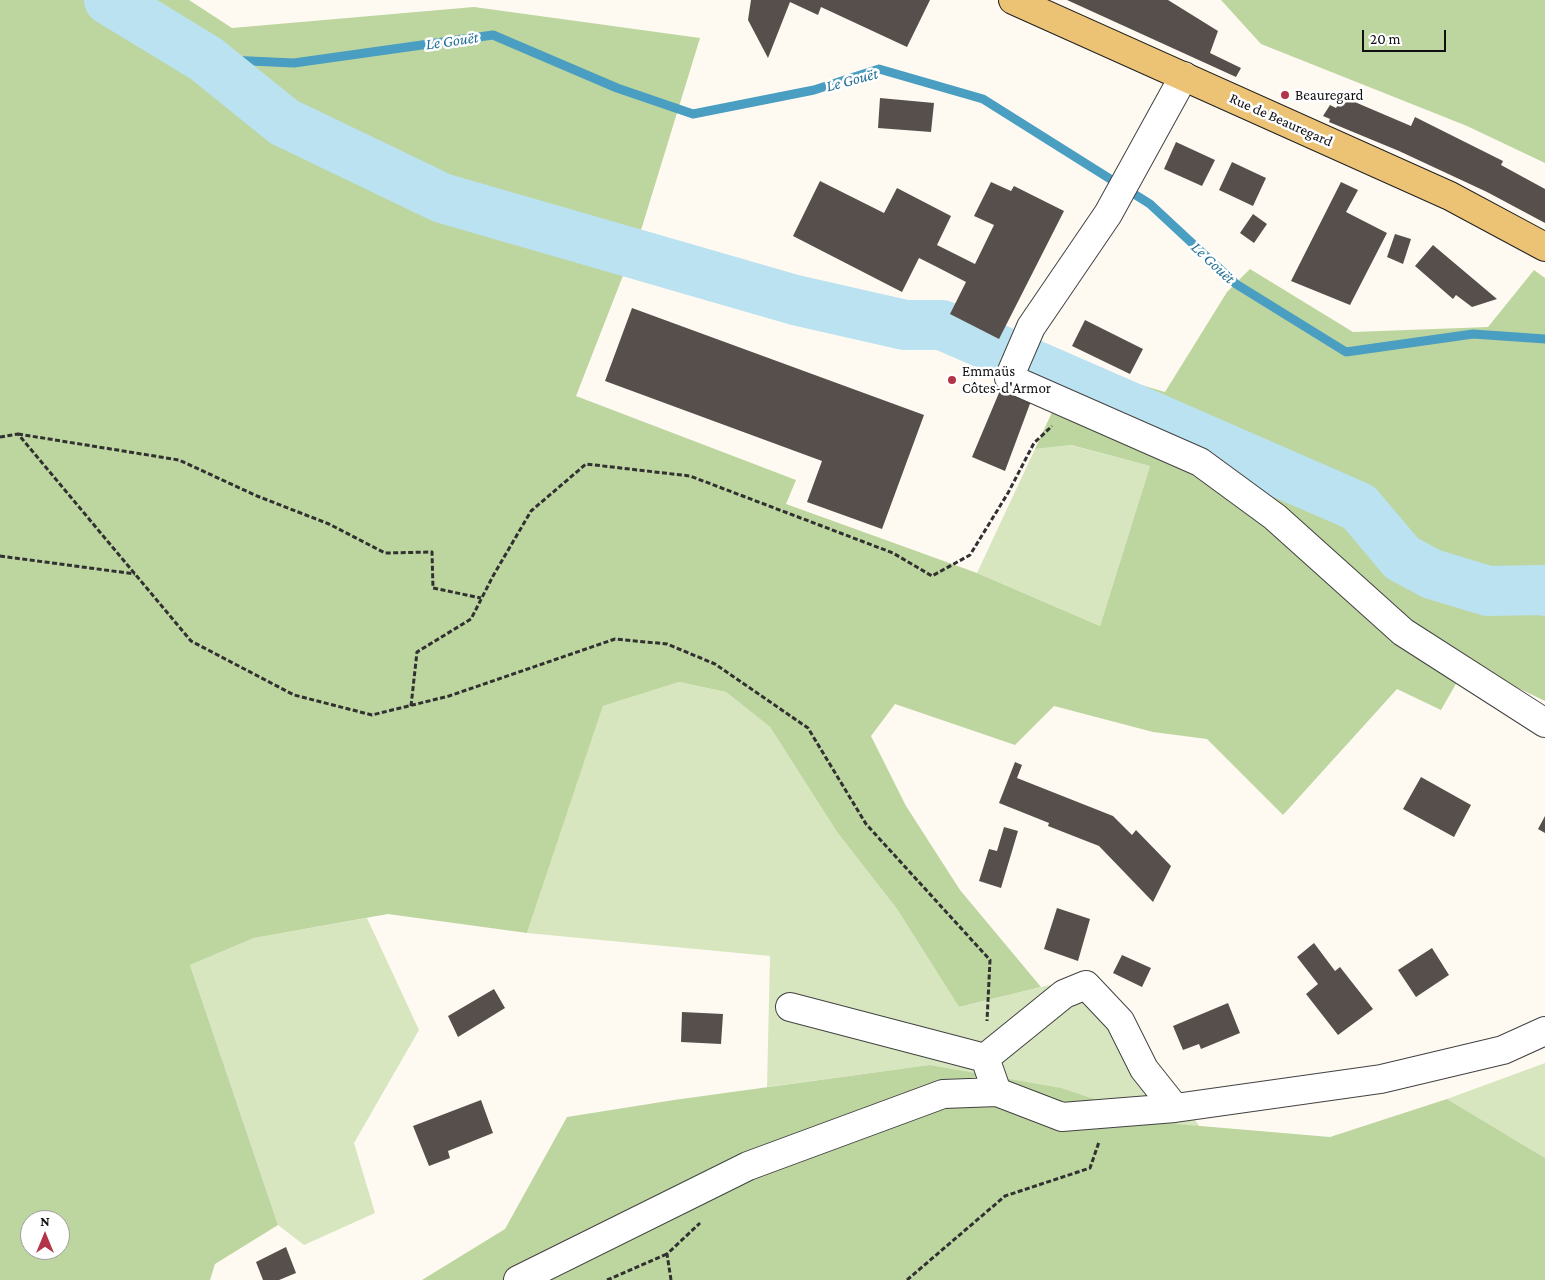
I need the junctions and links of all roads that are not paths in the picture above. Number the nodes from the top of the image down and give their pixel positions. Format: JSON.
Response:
{"nodes":[{"id":1,"x":1013,"y":0,"type":"edge"},
{"id":2,"x":1184,"y":76,"type":"junction"},
{"id":3,"x":1545,"y":248,"type":"edge"},
{"id":4,"x":1545,"y":723,"type":"edge"},
{"id":5,"x":790,"y":1007,"type":"dead end"},
{"id":6,"x":1545,"y":1031,"type":"edge"},
{"id":7,"x":985,"y":1058,"type":"junction"},
{"id":8,"x":996,"y":1092,"type":"junction"},
{"id":9,"x":1175,"y":1108,"type":"junction"},
{"id":10,"x":518,"y":1280,"type":"edge"}],
"edges":[{"from":1,"to":2,"type":"main road","name":"Rue de Beauregard"},
{"from":2,"to":3,"type":"main road","name":"Rue de Beauregard"},
{"from":2,"to":4,"type":"street"},
{"from":5,"to":7,"type":"street"},
{"from":6,"to":9,"type":"street"},
{"from":7,"to":8,"type":"street"},
{"from":7,"to":9,"type":"street"},
{"from":8,"to":9,"type":"street"},
{"from":8,"to":10,"type":"street"}]}
